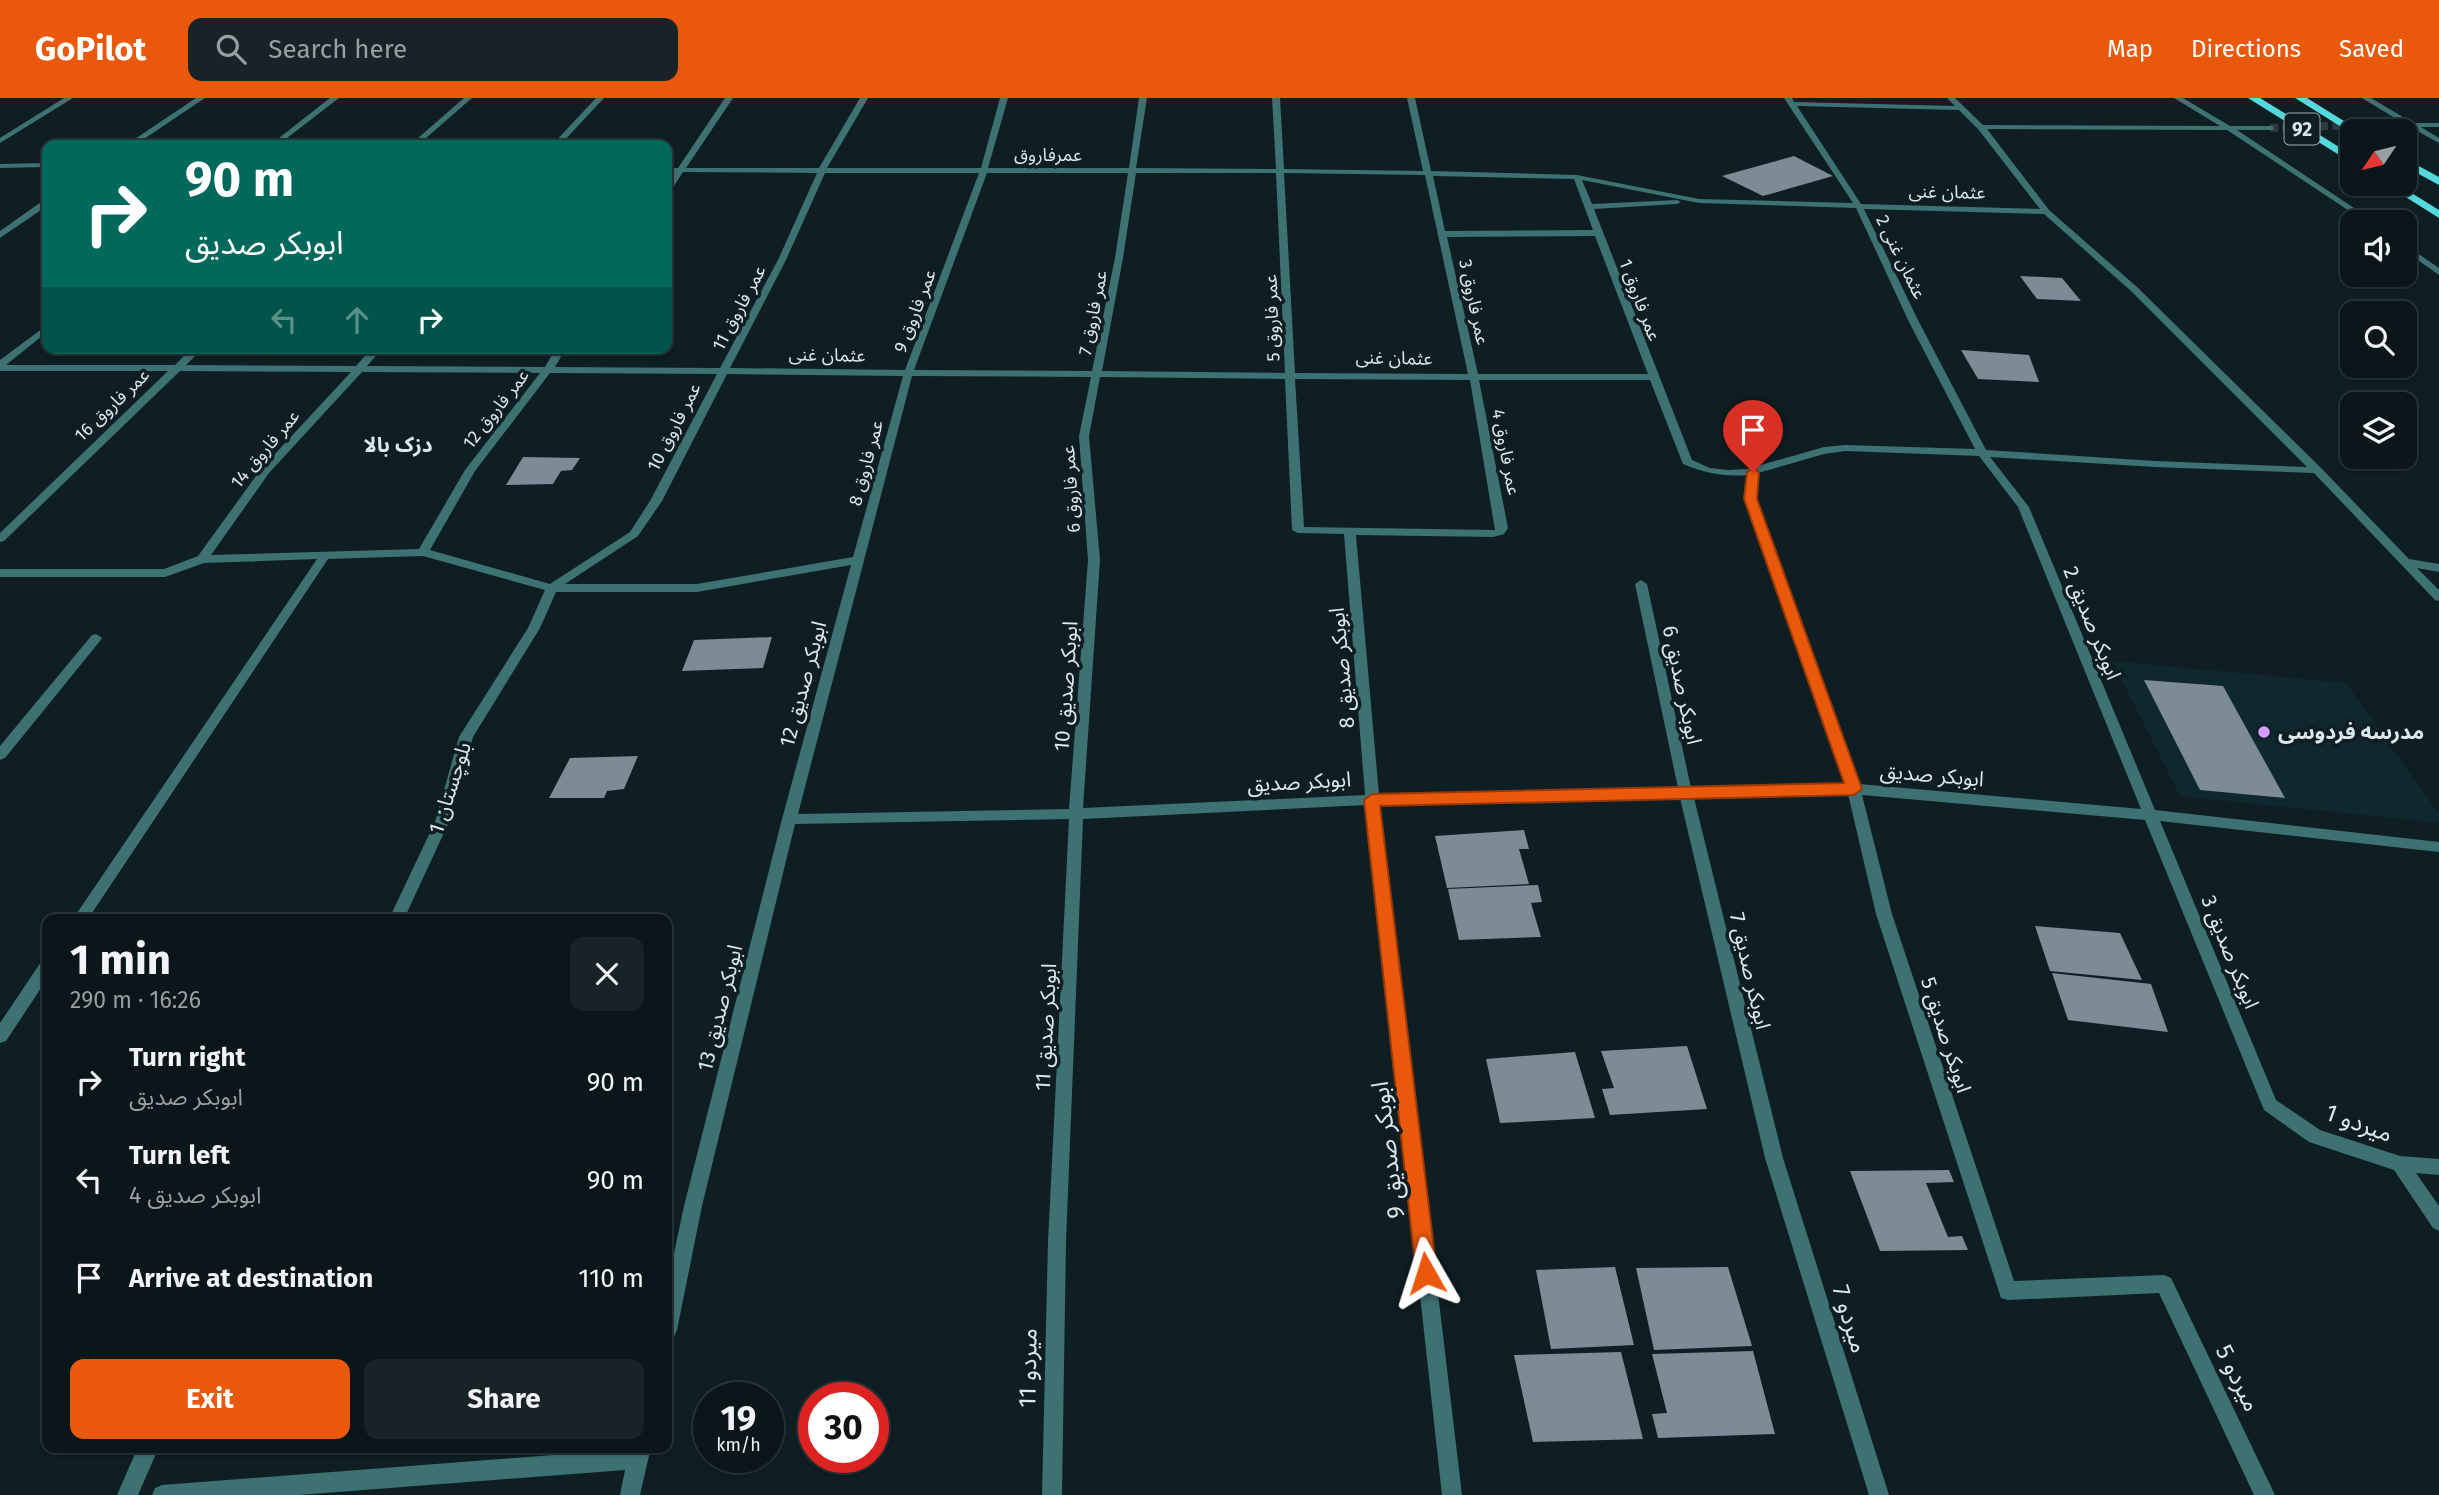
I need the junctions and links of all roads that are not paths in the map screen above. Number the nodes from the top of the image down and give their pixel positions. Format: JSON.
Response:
{"nodes":[{"id":1,"x":69,"y":98,"type":"edge"},
{"id":2,"x":201,"y":98,"type":"edge"},
{"id":3,"x":335,"y":98,"type":"edge"},
{"id":4,"x":468,"y":98,"type":"edge"},
{"id":5,"x":600,"y":98,"type":"edge"},
{"id":6,"x":729,"y":98,"type":"edge"},
{"id":7,"x":864,"y":98,"type":"edge"},
{"id":8,"x":1004,"y":98,"type":"edge"},
{"id":9,"x":1143,"y":98,"type":"edge"},
{"id":10,"x":1276,"y":98,"type":"edge"},
{"id":11,"x":1411,"y":98,"type":"edge"},
{"id":12,"x":1951,"y":98,"type":"edge"},
{"id":13,"x":2178,"y":98,"type":"edge"},
{"id":14,"x":2253,"y":98,"type":"edge"},
{"id":15,"x":2300,"y":98,"type":"edge"},
{"id":16,"x":2366,"y":98,"type":"edge"},
{"id":17,"x":1790,"y":101,"type":"edge"},
{"id":18,"x":1960,"y":108,"type":"junction"},
{"id":19,"x":2341,"y":119,"type":"edge"},
{"id":20,"x":2402,"y":119,"type":"edge"},
{"id":21,"x":2417,"y":124,"type":"edge"},
{"id":22,"x":2439,"y":125,"type":"edge"},
{"id":23,"x":1981,"y":127,"type":"junction"},
{"id":24,"x":2230,"y":128,"type":"junction"},
{"id":25,"x":2270,"y":128,"type":"tunnel mouth"},
{"id":26,"x":2417,"y":128,"type":"edge"},
{"id":27,"x":2417,"y":136,"type":"edge"},
{"id":28,"x":138,"y":140,"type":"edge"},
{"id":29,"x":280,"y":140,"type":"edge"},
{"id":30,"x":420,"y":140,"type":"edge"},
{"id":31,"x":561,"y":140,"type":"edge"},
{"id":32,"x":2437,"y":140,"type":"edge"},
{"id":33,"x":0,"y":141,"type":"edge"},
{"id":34,"x":2340,"y":152,"type":"edge"},
{"id":35,"x":42,"y":165,"type":"edge"},
{"id":36,"x":0,"y":166,"type":"edge"},
{"id":37,"x":2417,"y":169,"type":"edge"},
{"id":38,"x":672,"y":170,"type":"edge"},
{"id":39,"x":681,"y":170,"type":"junction"},
{"id":40,"x":822,"y":170,"type":"junction"},
{"id":41,"x":984,"y":170,"type":"junction"},
{"id":42,"x":1131,"y":170,"type":"junction"},
{"id":43,"x":1280,"y":171,"type":"junction"},
{"id":44,"x":1429,"y":173,"type":"junction"},
{"id":45,"x":1577,"y":177,"type":"junction"},
{"id":46,"x":2439,"y":182,"type":"edge"},
{"id":47,"x":672,"y":183,"type":"edge"},
{"id":48,"x":2408,"y":196,"type":"edge"},
{"id":49,"x":1699,"y":201,"type":"junction"},
{"id":50,"x":42,"y":206,"type":"edge"},
{"id":51,"x":1589,"y":207,"type":"junction"},
{"id":52,"x":1859,"y":207,"type":"junction"},
{"id":53,"x":2353,"y":210,"type":"edge"},
{"id":54,"x":2046,"y":212,"type":"junction"},
{"id":55,"x":2439,"y":215,"type":"edge"},
{"id":56,"x":1598,"y":233,"type":"junction"},
{"id":57,"x":1443,"y":234,"type":"junction"},
{"id":58,"x":0,"y":235,"type":"edge"},
{"id":59,"x":2417,"y":256,"type":"edge"},
{"id":60,"x":2439,"y":272,"type":"edge"},
{"id":61,"x":42,"y":332,"type":"edge"},
{"id":62,"x":192,"y":354,"type":"edge"},
{"id":63,"x":373,"y":354,"type":"edge"},
{"id":64,"x":557,"y":354,"type":"edge"},
{"id":65,"x":0,"y":366,"type":"edge"},
{"id":66,"x":362,"y":367,"type":"junction"},
{"id":67,"x":177,"y":368,"type":"junction"},
{"id":68,"x":549,"y":368,"type":"junction"},
{"id":69,"x":723,"y":370,"type":"junction"},
{"id":70,"x":908,"y":374,"type":"junction"},
{"id":71,"x":1098,"y":374,"type":"junction"},
{"id":72,"x":1290,"y":374,"type":"junction"},
{"id":73,"x":1474,"y":377,"type":"junction"},
{"id":74,"x":1653,"y":377,"type":"junction"},
{"id":75,"x":1982,"y":453,"type":"junction"},
{"id":76,"x":2317,"y":470,"type":"junction"},
{"id":77,"x":1753,"y":472,"type":"junction"},
{"id":78,"x":1350,"y":533,"type":"junction"},
{"id":79,"x":0,"y":539,"type":"edge"},
{"id":80,"x":423,"y":552,"type":"junction"},
{"id":81,"x":326,"y":555,"type":"junction"},
{"id":82,"x":202,"y":559,"type":"junction"},
{"id":83,"x":858,"y":560,"type":"junction"},
{"id":84,"x":1094,"y":560,"type":"joint"},
{"id":85,"x":2407,"y":562,"type":"junction"},
{"id":86,"x":2439,"y":568,"type":"edge"},
{"id":87,"x":0,"y":573,"type":"edge"},
{"id":88,"x":1642,"y":584,"type":"dead end"},
{"id":89,"x":552,"y":588,"type":"junction"},
{"id":90,"x":2439,"y":597,"type":"edge"},
{"id":91,"x":96,"y":638,"type":"dead end"},
{"id":92,"x":0,"y":755,"type":"edge"},
{"id":93,"x":1854,"y":789,"type":"junction"},
{"id":94,"x":1686,"y":793,"type":"junction"},
{"id":95,"x":1372,"y":800,"type":"junction"},
{"id":96,"x":1076,"y":814,"type":"junction"},
{"id":97,"x":2151,"y":816,"type":"junction"},
{"id":98,"x":789,"y":820,"type":"junction"},
{"id":99,"x":2439,"y":847,"type":"edge"},
{"id":100,"x":83,"y":914,"type":"edge"},
{"id":101,"x":398,"y":914,"type":"edge"},
{"id":102,"x":42,"y":974,"type":"edge"},
{"id":103,"x":0,"y":1036,"type":"edge"},
{"id":104,"x":2270,"y":1105,"type":"joint"},
{"id":105,"x":1774,"y":1158,"type":"joint"},
{"id":106,"x":2400,"y":1164,"type":"junction"},
{"id":107,"x":2439,"y":1167,"type":"edge"},
{"id":108,"x":2439,"y":1222,"type":"edge"},
{"id":109,"x":1057,"y":1242,"type":"joint"},
{"id":110,"x":2164,"y":1284,"type":"joint"},
{"id":111,"x":672,"y":1306,"type":"edge"},
{"id":112,"x":146,"y":1453,"type":"edge"},
{"id":113,"x":640,"y":1453,"type":"edge"},
{"id":114,"x":127,"y":1495,"type":"edge"},
{"id":115,"x":162,"y":1495,"type":"edge"},
{"id":116,"x":630,"y":1495,"type":"edge"},
{"id":117,"x":1052,"y":1495,"type":"edge"},
{"id":118,"x":1452,"y":1495,"type":"edge"},
{"id":119,"x":1879,"y":1495,"type":"edge"},
{"id":120,"x":2265,"y":1495,"type":"edge"}],
"edges":[{"from":1,"to":33,"type":"street"},
{"from":2,"to":28,"type":"street"},
{"from":3,"to":29,"type":"street"},
{"from":4,"to":30,"type":"street"},
{"from":5,"to":31,"type":"street"},
{"from":6,"to":39,"type":"street"},
{"from":7,"to":40,"type":"street","name":"عمر فاروق 11"},
{"from":8,"to":41,"type":"street","name":"عمر فاروق 9"},
{"from":9,"to":42,"type":"street","name":"عمر فاروق 7"},
{"from":10,"to":43,"type":"street","name":"عمر فاروق 5"},
{"from":11,"to":44,"type":"street","name":"عمر فاروق 3"},
{"from":12,"to":18,"type":"street"},
{"from":13,"to":24,"type":"street"},
{"from":14,"to":34,"type":"highway","number":"92"},
{"from":15,"to":19,"type":"highway","number":"92"},
{"from":16,"to":20,"type":"street"},
{"from":17,"to":18,"type":"street"},
{"from":17,"to":52,"type":"street","name":"عثمان غنی 2"},
{"from":18,"to":23,"type":"street"},
{"from":21,"to":22,"type":"street"},
{"from":23,"to":24,"type":"street"},
{"from":23,"to":54,"type":"street"},
{"from":24,"to":25,"type":"street"},
{"from":24,"to":53,"type":"street"},
{"from":26,"to":32,"type":"street"},
{"from":27,"to":32,"type":"street"},
{"from":35,"to":36,"type":"street"},
{"from":37,"to":46,"type":"highway"},
{"from":38,"to":39,"type":"street","name":"عمرفاروق"},
{"from":39,"to":40,"type":"street","name":"عمرفاروق"},
{"from":39,"to":47,"type":"street"},
{"from":40,"to":41,"type":"street","name":"عمرفاروق"},
{"from":40,"to":69,"type":"street","name":"عمر فاروق 11"},
{"from":41,"to":42,"type":"street","name":"عمرفاروق"},
{"from":41,"to":70,"type":"street","name":"عمر فاروق 9"},
{"from":42,"to":43,"type":"street","name":"عمرفاروق"},
{"from":42,"to":71,"type":"street","name":"عمر فاروق 7"},
{"from":43,"to":44,"type":"street","name":"عمرفاروق"},
{"from":43,"to":72,"type":"street","name":"عمر فاروق 5"},
{"from":44,"to":45,"type":"street","name":"عثمان غنی"},
{"from":44,"to":57,"type":"street","name":"عمر فاروق 3"},
{"from":45,"to":49,"type":"street","name":"عثمان غنی"},
{"from":45,"to":51,"type":"street","name":"عمر فاروق 1"},
{"from":48,"to":55,"type":"highway"},
{"from":49,"to":51,"type":"street"},
{"from":49,"to":52,"type":"street","name":"عثمان غنی"},
{"from":50,"to":58,"type":"street"},
{"from":51,"to":56,"type":"street","name":"عمر فاروق 1"},
{"from":52,"to":54,"type":"street","name":"عثمان غنی"},
{"from":52,"to":75,"type":"street","name":"عثمان غنی 2"},
{"from":54,"to":76,"type":"street"},
{"from":56,"to":57,"type":"street"},
{"from":56,"to":74,"type":"street","name":"عمر فاروق 1"},
{"from":57,"to":73,"type":"street","name":"عمر فاروق 3"},
{"from":59,"to":60,"type":"street"},
{"from":61,"to":65,"type":"street"},
{"from":62,"to":67,"type":"street","name":"عمر فاروق 16"},
{"from":63,"to":66,"type":"street","name":"عمر فاروق 14"},
{"from":64,"to":68,"type":"street","name":"عمر فاروق 12"},
{"from":65,"to":67,"type":"street","name":"عثمان غنی"},
{"from":66,"to":67,"type":"street","name":"عثمان غنی"},
{"from":66,"to":68,"type":"street","name":"عثمان غنی"},
{"from":66,"to":82,"type":"street","name":"عمر فاروق 14"},
{"from":67,"to":79,"type":"street","name":"عمر فاروق 16"},
{"from":68,"to":69,"type":"street","name":"عثمان غنی"},
{"from":68,"to":80,"type":"street","name":"عمر فاروق 12"},
{"from":69,"to":70,"type":"street","name":"عثمان غنی"},
{"from":69,"to":89,"type":"street","name":"عمر فاروق 10"},
{"from":70,"to":71,"type":"street","name":"عثمان غنی"},
{"from":70,"to":83,"type":"street","name":"عمر فاروق 8"},
{"from":71,"to":72,"type":"street","name":"عثمان غنی"},
{"from":71,"to":84,"type":"street","name":"عمر فاروق 6"},
{"from":72,"to":73,"type":"street","name":"عثمان غنی"},
{"from":72,"to":78,"type":"street","name":"عمر فاروق 5"},
{"from":73,"to":74,"type":"street","name":"عثمان غنی"},
{"from":73,"to":78,"type":"street","name":"عمر فاروق 4"},
{"from":74,"to":77,"type":"street","name":"عمر فاروق 1"},
{"from":75,"to":76,"type":"street"},
{"from":75,"to":77,"type":"street"},
{"from":75,"to":97,"type":"street","name":"ابوبکر صدیق 2"},
{"from":76,"to":85,"type":"street"},
{"from":77,"to":93,"type":"street","name":"ابوبکر صدیق 5"},
{"from":78,"to":95,"type":"street","name":"ابوبکر صدیق 8"},
{"from":80,"to":81,"type":"street"},
{"from":80,"to":89,"type":"street"},
{"from":81,"to":82,"type":"street"},
{"from":81,"to":100,"type":"street"},
{"from":82,"to":87,"type":"street"},
{"from":83,"to":89,"type":"street"},
{"from":83,"to":98,"type":"street","name":"ابوبکر صدیق 12"},
{"from":84,"to":96,"type":"street","name":"ابوبکر صدیق 10"},
{"from":85,"to":86,"type":"street"},
{"from":85,"to":90,"type":"street"},
{"from":88,"to":94,"type":"street","name":"ابوبکر صدیق 6"},
{"from":89,"to":101,"type":"street","name":"بلوچستان 1"},
{"from":91,"to":92,"type":"street"},
{"from":93,"to":94,"type":"street","name":"ابوبکر صدیق"},
{"from":93,"to":97,"type":"street","name":"ابوبکر صدیق"},
{"from":93,"to":110,"type":"street","name":"ابوبکر صدیق 5"},
{"from":94,"to":95,"type":"street","name":"ابوبکر صدیق"},
{"from":94,"to":105,"type":"street","name":"ابوبکر صدیق 7"},
{"from":95,"to":96,"type":"street","name":"ابوبکر صدیق"},
{"from":95,"to":118,"type":"street","name":"ابوبکر صدیق 9"},
{"from":96,"to":98,"type":"street","name":"ابوبکر صدیق"},
{"from":96,"to":109,"type":"street","name":"ابوبکر صدیق 11"},
{"from":97,"to":99,"type":"street","name":"ابوبکر صدیق"},
{"from":97,"to":104,"type":"street","name":"ابوبکر صدیق 3"},
{"from":98,"to":111,"type":"street","name":"ابوبکر صدیق 13"},
{"from":102,"to":103,"type":"street"},
{"from":104,"to":106,"type":"street","name":"میردو 1"},
{"from":105,"to":119,"type":"street","name":"میردو 7"},
{"from":106,"to":107,"type":"street","name":"میردو 1"},
{"from":106,"to":108,"type":"street"},
{"from":109,"to":117,"type":"street","name":"میردو 11"},
{"from":110,"to":120,"type":"street","name":"میردو 5"},
{"from":112,"to":114,"type":"street"},
{"from":113,"to":115,"type":"street"},
{"from":113,"to":116,"type":"street"}]}
